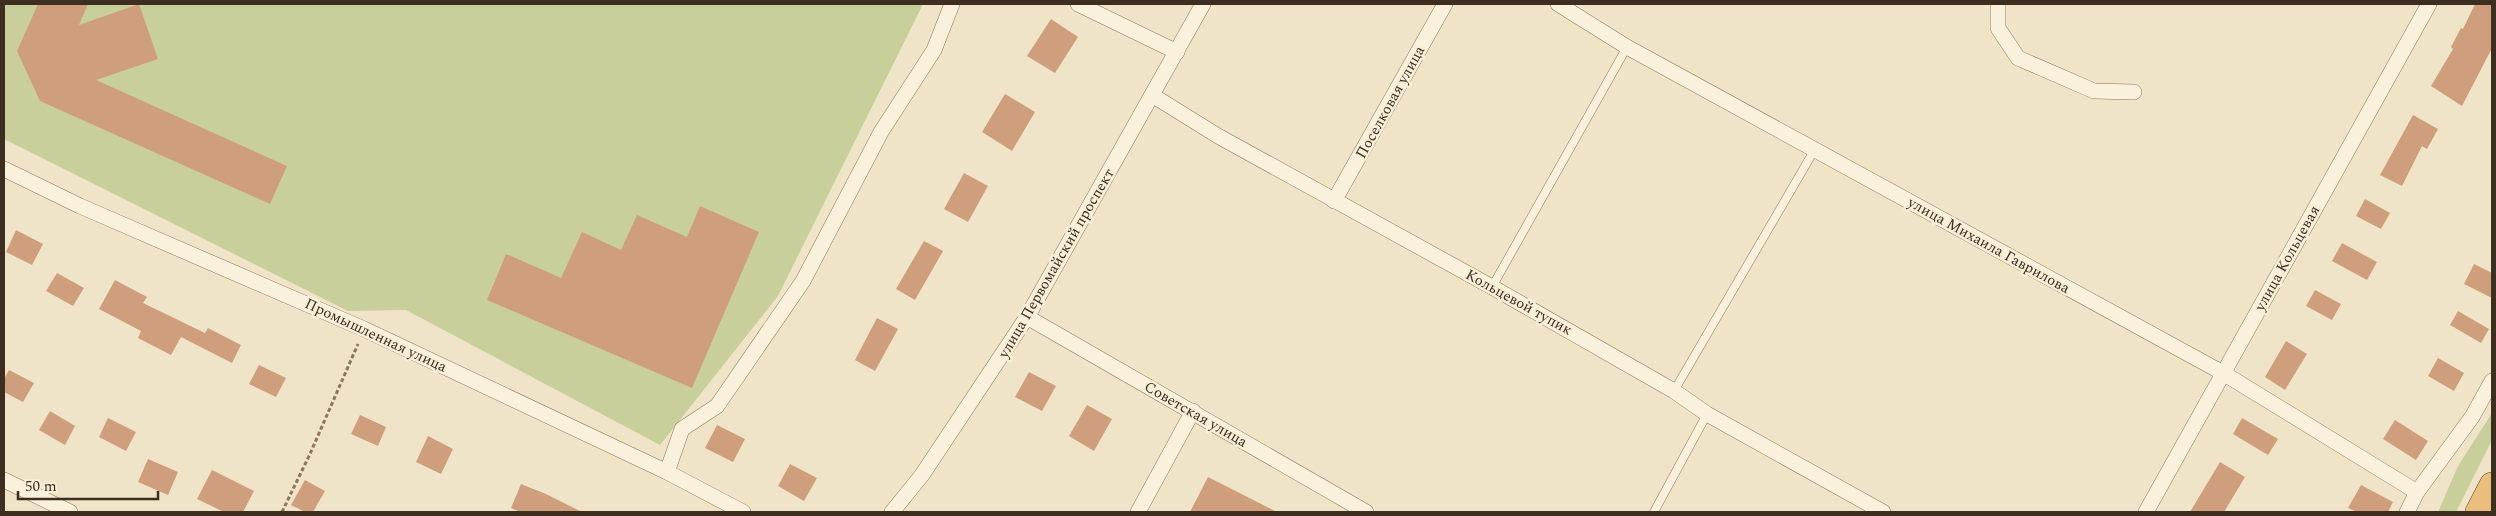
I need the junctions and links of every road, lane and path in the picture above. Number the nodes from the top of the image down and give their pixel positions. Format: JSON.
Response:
{"nodes":[{"id":1,"x":952,"y":4,"type":"edge"},
{"id":2,"x":1078,"y":4,"type":"edge"},
{"id":3,"x":1202,"y":4,"type":"edge"},
{"id":4,"x":1445,"y":4,"type":"edge"},
{"id":5,"x":1558,"y":4,"type":"edge"},
{"id":6,"x":1998,"y":4,"type":"edge"},
{"id":7,"x":2429,"y":4,"type":"edge"},
{"id":8,"x":1628,"y":47,"type":"junction"},
{"id":9,"x":1177,"y":52,"type":"junction"},
{"id":10,"x":2134,"y":92,"type":"dead end"},
{"id":11,"x":1152,"y":96,"type":"junction"},
{"id":12,"x":1814,"y":148,"type":"junction"},
{"id":13,"x":4,"y":169,"type":"edge"},
{"id":14,"x":1334,"y":201,"type":"junction"},
{"id":15,"x":1492,"y":286,"type":"junction"},
{"id":16,"x":1027,"y":317,"type":"junction"},
{"id":17,"x":364,"y":329,"type":"junction"},
{"id":18,"x":2223,"y":373,"type":"junction"},
{"id":19,"x":2492,"y":381,"type":"edge"},
{"id":20,"x":1674,"y":391,"type":"junction"},
{"id":21,"x":1193,"y":411,"type":"junction"},
{"id":22,"x":1707,"y":414,"type":"junction"},
{"id":23,"x":667,"y":472,"type":"junction"},
{"id":24,"x":4,"y":480,"type":"edge"},
{"id":25,"x":2492,"y":485,"type":"edge"},
{"id":26,"x":2417,"y":492,"type":"junction"},
{"id":27,"x":70,"y":512,"type":"edge"},
{"id":28,"x":282,"y":512,"type":"edge"},
{"id":29,"x":743,"y":512,"type":"edge"},
{"id":30,"x":892,"y":512,"type":"edge"},
{"id":31,"x":1138,"y":512,"type":"edge"},
{"id":32,"x":1366,"y":512,"type":"edge"},
{"id":33,"x":1654,"y":512,"type":"edge"},
{"id":34,"x":1883,"y":512,"type":"edge"},
{"id":35,"x":2146,"y":512,"type":"edge"},
{"id":36,"x":2407,"y":512,"type":"edge"},
{"id":37,"x":2478,"y":512,"type":"edge"}],
"edges":[{"from":1,"to":23,"type":"street"},
{"from":2,"to":9,"type":"street"},
{"from":3,"to":9,"type":"street","name":"улица Первомайский проспект"},
{"from":4,"to":14,"type":"street","name":"Поселковая улица"},
{"from":5,"to":8,"type":"street","name":"улица Михаила Гаврилова"},
{"from":6,"to":10,"type":"street"},
{"from":7,"to":18,"type":"street","name":"улица Кольцевая"},
{"from":8,"to":12,"type":"street","name":"улица Михаила Гаврилова"},
{"from":8,"to":15,"type":"lane"},
{"from":9,"to":11,"type":"street","name":"улица Первомайский проспект"},
{"from":11,"to":14,"type":"street","name":"Кольцевой тупик"},
{"from":11,"to":16,"type":"street","name":"улица Первомайский проспект"},
{"from":12,"to":18,"type":"street","name":"улица Михаила Гаврилова"},
{"from":12,"to":20,"type":"lane"},
{"from":13,"to":17,"type":"street","name":"Промышленная улица"},
{"from":14,"to":15,"type":"street","name":"Кольцевой тупик"},
{"from":15,"to":20,"type":"street","name":"Кольцевой тупик"},
{"from":16,"to":21,"type":"street","name":"Советская улица"},
{"from":16,"to":30,"type":"street","name":"улица Первомайский проспект"},
{"from":17,"to":23,"type":"street","name":"Промышленная улица"},
{"from":17,"to":28,"type":"path"},
{"from":18,"to":26,"type":"street","name":"улица Михаила Гаврилова"},
{"from":18,"to":35,"type":"street","name":"улица Кольцевая"},
{"from":19,"to":26,"type":"street"},
{"from":20,"to":22,"type":"street","name":"Кольцевой тупик"},
{"from":21,"to":31,"type":"street"},
{"from":21,"to":32,"type":"street","name":"Советская улица"},
{"from":22,"to":33,"type":"lane"},
{"from":22,"to":34,"type":"street","name":"Кольцевой тупик"},
{"from":23,"to":29,"type":"street","name":"Промышленная улица"},
{"from":24,"to":27,"type":"street"},
{"from":25,"to":37,"type":"highway"},
{"from":26,"to":36,"type":"street"}]}
